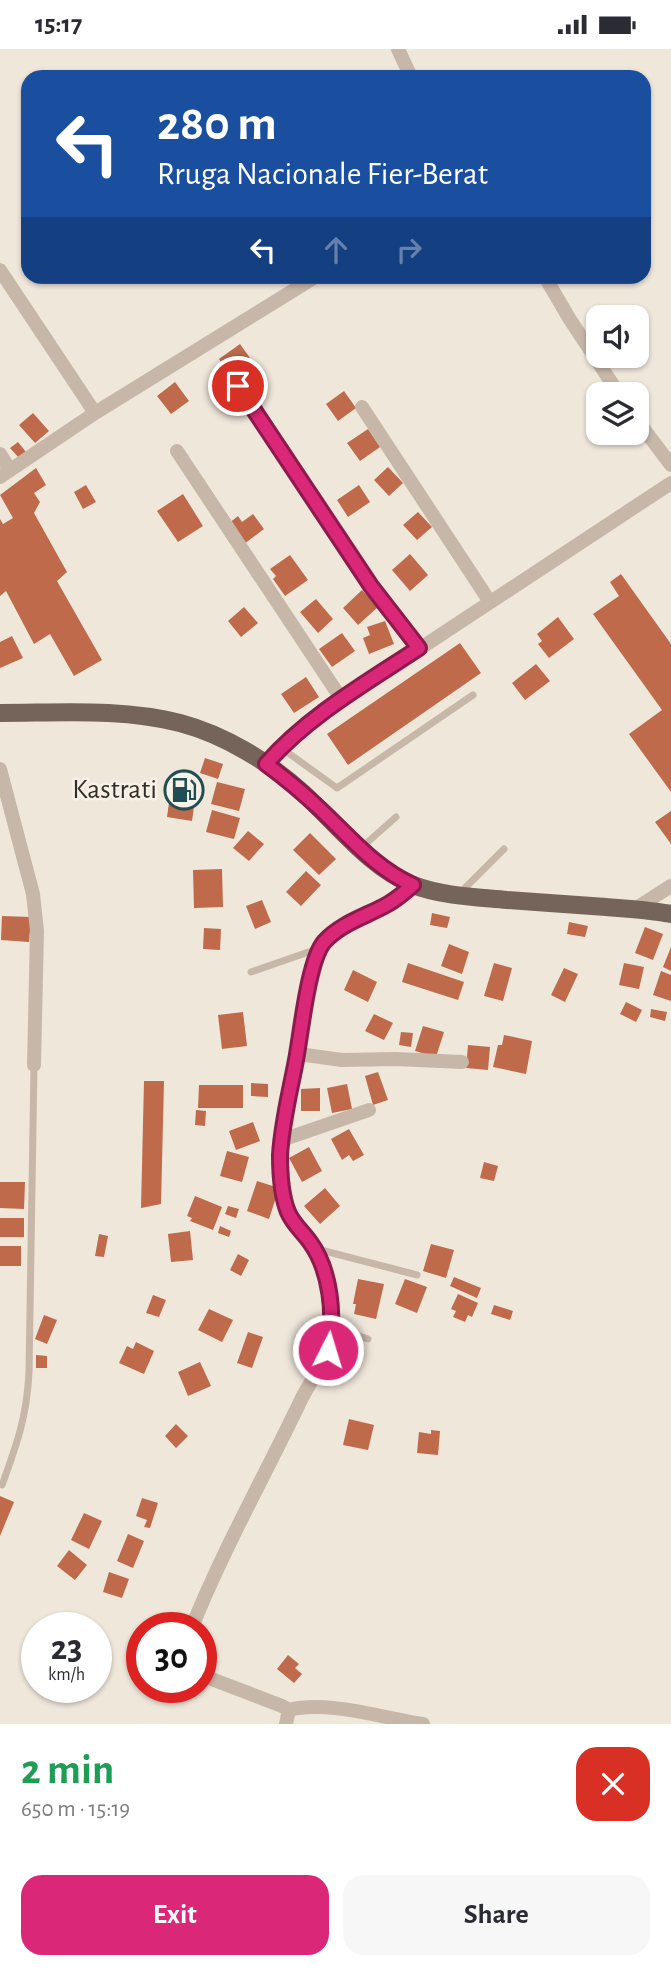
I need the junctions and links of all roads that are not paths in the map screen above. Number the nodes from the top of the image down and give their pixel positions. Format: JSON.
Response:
{"nodes":[{"id":1,"x":398,"y":49,"type":"edge"},
{"id":2,"x":408,"y":70,"type":"edge"},
{"id":3,"x":0,"y":270,"type":"edge"},
{"id":4,"x":304,"y":284,"type":"edge"},
{"id":5,"x":549,"y":284,"type":"edge"},
{"id":6,"x":611,"y":382,"type":"edge"},
{"id":7,"x":238,"y":386,"type":"dead end"},
{"id":8,"x":362,"y":407,"type":"dead end"},
{"id":9,"x":95,"y":413,"type":"junction"},
{"id":10,"x":649,"y":436,"type":"edge"},
{"id":11,"x":177,"y":451,"type":"dead end"},
{"id":12,"x":0,"y":454,"type":"edge"},
{"id":13,"x":671,"y":464,"type":"edge"},
{"id":14,"x":5,"y":473,"type":"edge"},
{"id":15,"x":671,"y":482,"type":"edge"},
{"id":16,"x":490,"y":602,"type":"junction"},
{"id":17,"x":419,"y":648,"type":"junction"},
{"id":18,"x":473,"y":695,"type":"dead end"},
{"id":19,"x":342,"y":700,"type":"junction"},
{"id":20,"x":0,"y":713,"type":"edge"},
{"id":21,"x":281,"y":747,"type":"junction"},
{"id":22,"x":266,"y":764,"type":"junction"},
{"id":23,"x":0,"y":769,"type":"edge"},
{"id":24,"x":396,"y":817,"type":"dead end"},
{"id":25,"x":360,"y":849,"type":"junction"},
{"id":26,"x":504,"y":849,"type":"dead end"},
{"id":27,"x":413,"y":885,"type":"junction"},
{"id":28,"x":671,"y":886,"type":"edge"},
{"id":29,"x":457,"y":895,"type":"junction"},
{"id":30,"x":635,"y":909,"type":"junction"},
{"id":31,"x":671,"y":914,"type":"edge"},
{"id":32,"x":320,"y":948,"type":"junction"},
{"id":33,"x":251,"y":972,"type":"dead end"},
{"id":34,"x":298,"y":1054,"type":"junction"},
{"id":35,"x":462,"y":1062,"type":"dead end"},
{"id":36,"x":34,"y":1065,"type":"joint"},
{"id":37,"x":369,"y":1110,"type":"dead end"},
{"id":38,"x":282,"y":1140,"type":"junction"},
{"id":39,"x":314,"y":1248,"type":"junction"},
{"id":40,"x":417,"y":1275,"type":"dead end"},
{"id":41,"x":331,"y":1326,"type":"junction"},
{"id":42,"x":368,"y":1339,"type":"dead end"},
{"id":43,"x":2,"y":1485,"type":"dead end"},
{"id":44,"x":199,"y":1612,"type":"edge"},
{"id":45,"x":217,"y":1681,"type":"edge"},
{"id":46,"x":288,"y":1717,"type":"edge"},
{"id":47,"x":422,"y":1724,"type":"edge"}],
"edges":[{"from":1,"to":2,"type":"street"},
{"from":3,"to":9,"type":"street"},
{"from":4,"to":9,"type":"street"},
{"from":5,"to":6,"type":"street"},
{"from":7,"to":17,"type":"street"},
{"from":8,"to":16,"type":"street"},
{"from":9,"to":14,"type":"street"},
{"from":10,"to":13,"type":"street"},
{"from":11,"to":19,"type":"street"},
{"from":12,"to":14,"type":"street"},
{"from":15,"to":16,"type":"street"},
{"from":16,"to":17,"type":"street"},
{"from":17,"to":19,"type":"street"},
{"from":18,"to":21,"type":"lane"},
{"from":19,"to":21,"type":"street"},
{"from":20,"to":22,"type":"main road"},
{"from":21,"to":22,"type":"street"},
{"from":22,"to":25,"type":"main road"},
{"from":23,"to":36,"type":"street"},
{"from":24,"to":25,"type":"lane"},
{"from":25,"to":27,"type":"main road"},
{"from":26,"to":29,"type":"lane"},
{"from":27,"to":29,"type":"main road"},
{"from":27,"to":32,"type":"street"},
{"from":28,"to":30,"type":"street"},
{"from":29,"to":30,"type":"main road"},
{"from":30,"to":31,"type":"main road"},
{"from":32,"to":33,"type":"lane"},
{"from":32,"to":34,"type":"street"},
{"from":34,"to":35,"type":"street"},
{"from":34,"to":38,"type":"street"},
{"from":36,"to":43,"type":"lane"},
{"from":37,"to":38,"type":"street"},
{"from":38,"to":39,"type":"street"},
{"from":39,"to":40,"type":"lane"},
{"from":39,"to":41,"type":"street"},
{"from":41,"to":42,"type":"lane"},
{"from":41,"to":44,"type":"street"},
{"from":45,"to":46,"type":"street"},
{"from":46,"to":47,"type":"street"}]}
